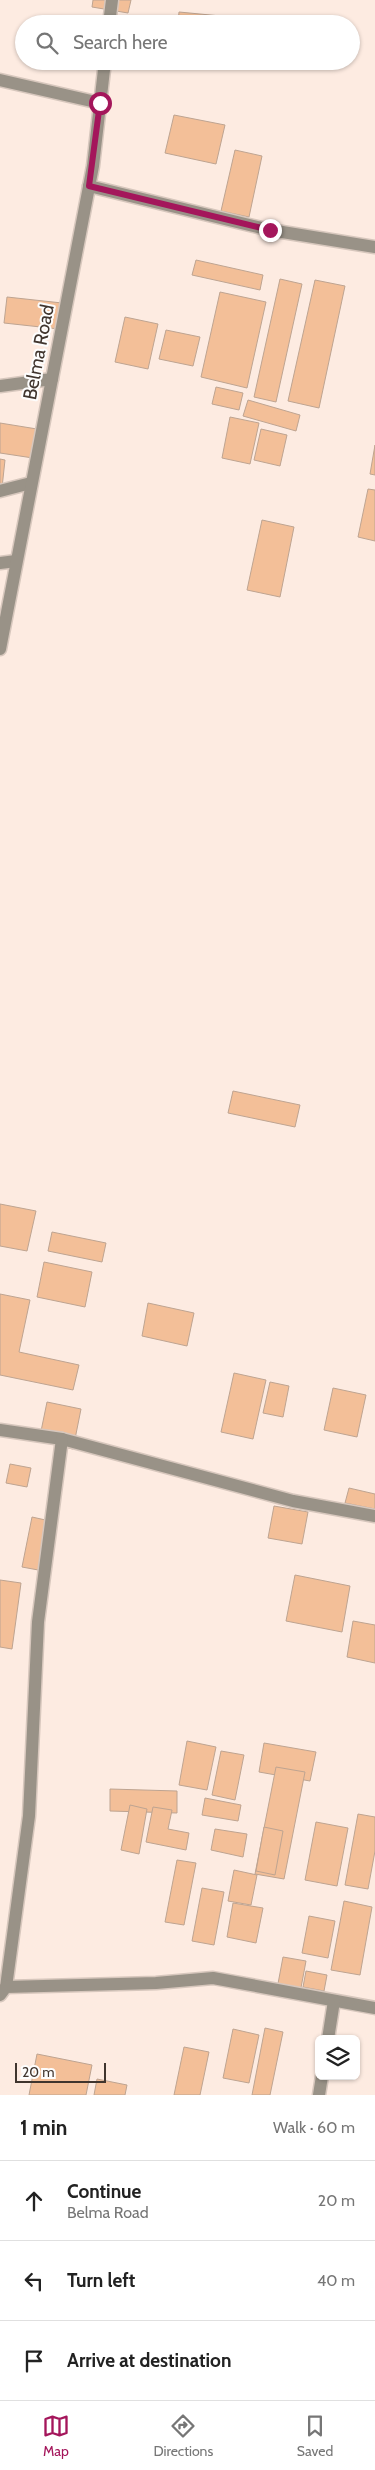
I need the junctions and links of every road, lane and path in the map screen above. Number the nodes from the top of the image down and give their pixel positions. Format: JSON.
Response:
{"nodes":[{"id":1,"x":112,"y":0,"type":"edge"},
{"id":2,"x":111,"y":15,"type":"edge"},
{"id":3,"x":104,"y":70,"type":"edge"},
{"id":4,"x":0,"y":80,"type":"edge"},
{"id":5,"x":100,"y":103,"type":"junction"},
{"id":6,"x":89,"y":186,"type":"junction"},
{"id":7,"x":375,"y":247,"type":"edge"},
{"id":8,"x":52,"y":379,"type":"junction"},
{"id":9,"x":0,"y":386,"type":"edge"},
{"id":10,"x":31,"y":483,"type":"junction"},
{"id":11,"x":0,"y":491,"type":"edge"},
{"id":12,"x":16,"y":561,"type":"junction"},
{"id":13,"x":0,"y":563,"type":"edge"},
{"id":14,"x":0,"y":648,"type":"edge"},
{"id":15,"x":0,"y":1430,"type":"edge"},
{"id":16,"x":62,"y":1439,"type":"junction"},
{"id":17,"x":375,"y":1516,"type":"edge"},
{"id":18,"x":3,"y":1991,"type":"edge"},
{"id":19,"x":334,"y":2001,"type":"junction"},
{"id":20,"x":375,"y":2008,"type":"edge"},
{"id":21,"x":329,"y":2035,"type":"edge"},
{"id":22,"x":321,"y":2080,"type":"edge"},
{"id":23,"x":319,"y":2095,"type":"edge"}],
"edges":[{"from":1,"to":2,"type":"street"},
{"from":3,"to":5,"type":"street","name":"Belma Road"},
{"from":4,"to":5,"type":"street"},
{"from":5,"to":6,"type":"street","name":"Belma Road"},
{"from":6,"to":7,"type":"street"},
{"from":6,"to":8,"type":"street","name":"Belma Road"},
{"from":8,"to":9,"type":"street"},
{"from":8,"to":10,"type":"street","name":"Belma Road"},
{"from":10,"to":11,"type":"street"},
{"from":10,"to":12,"type":"street","name":"Belma Road"},
{"from":12,"to":13,"type":"street"},
{"from":12,"to":14,"type":"street","name":"Belma Road"},
{"from":15,"to":16,"type":"street"},
{"from":16,"to":17,"type":"street"},
{"from":16,"to":18,"type":"street"},
{"from":18,"to":19,"type":"street"},
{"from":19,"to":20,"type":"street"},
{"from":19,"to":21,"type":"street"},
{"from":22,"to":23,"type":"street"}]}
